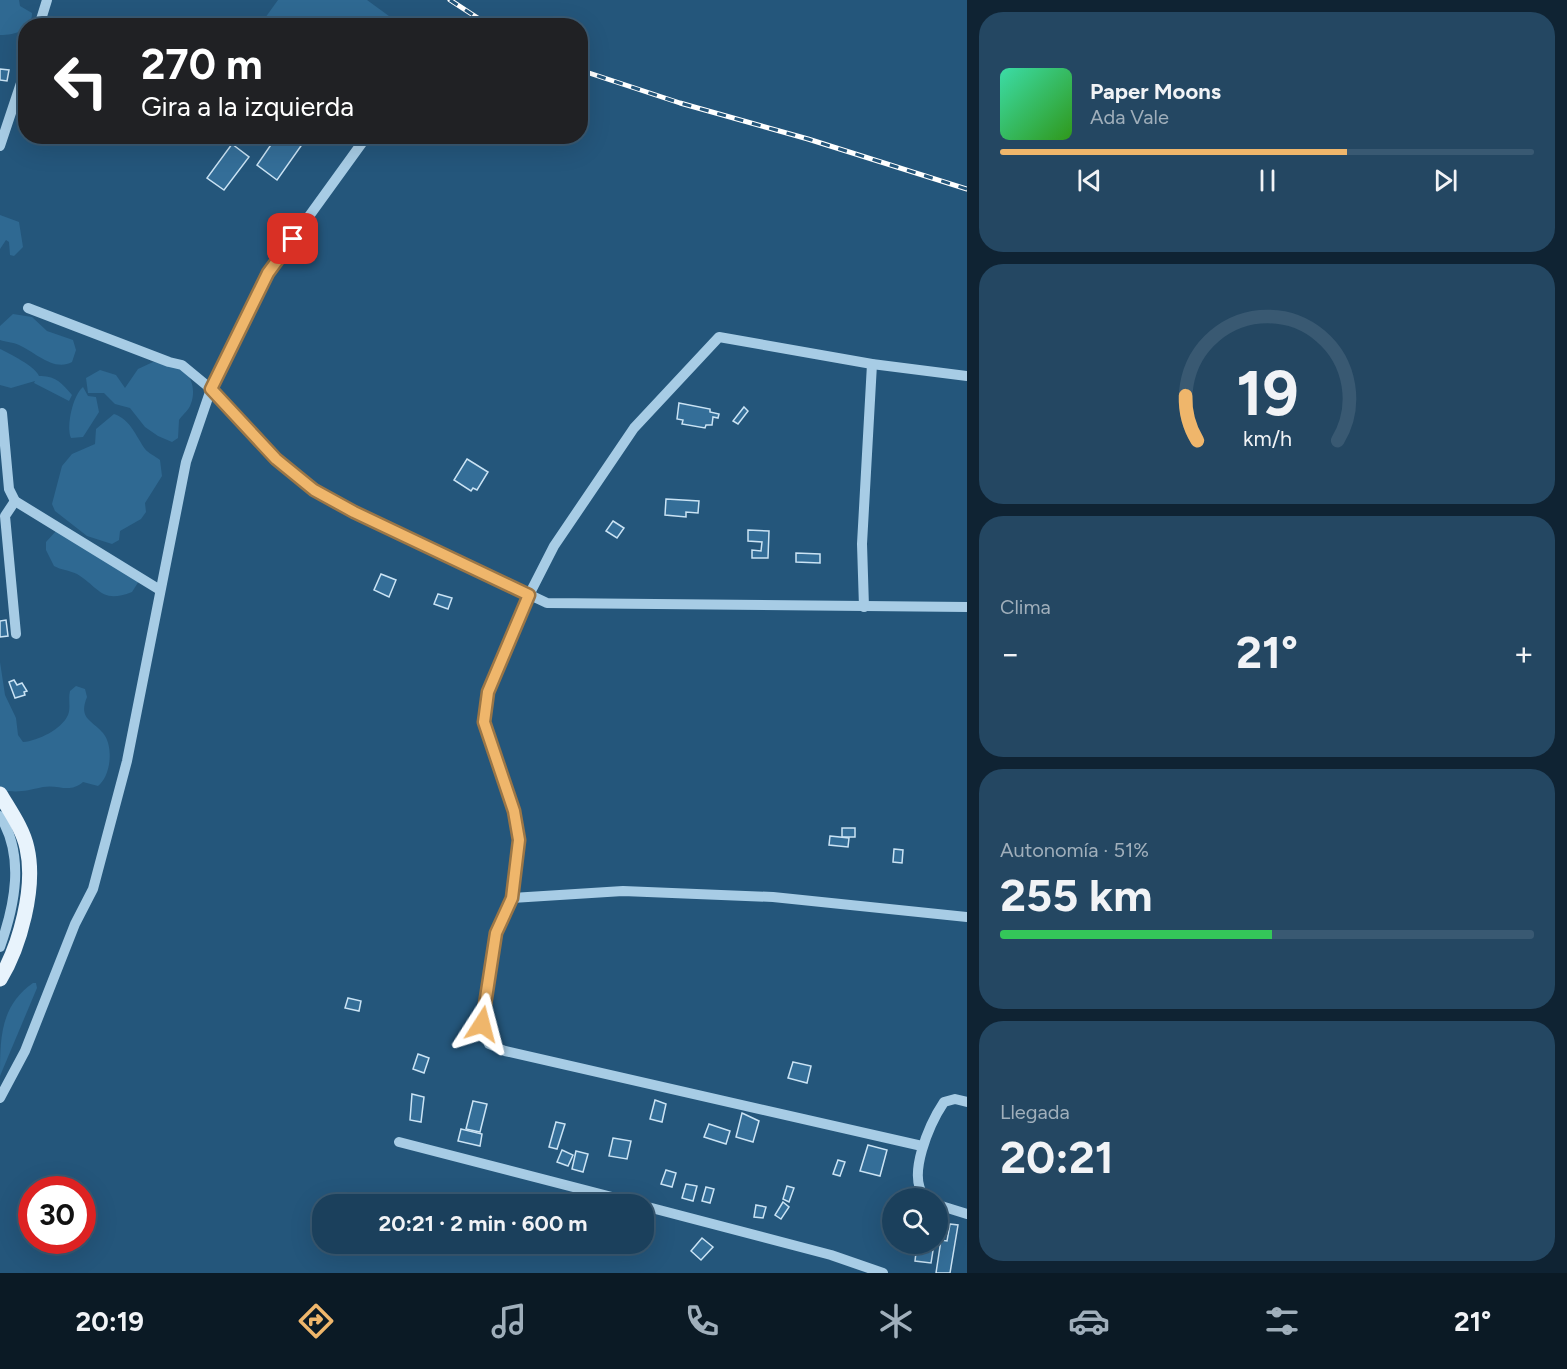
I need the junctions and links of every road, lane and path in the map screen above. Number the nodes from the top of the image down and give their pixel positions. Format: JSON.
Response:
{"nodes":[{"id":1,"x":47,"y":0,"type":"edge"},
{"id":2,"x":41,"y":18,"type":"edge"},
{"id":3,"x":18,"y":92,"type":"edge"},
{"id":4,"x":361,"y":144,"type":"edge"},
{"id":5,"x":0,"y":146,"type":"edge"},
{"id":6,"x":28,"y":308,"type":"dead end"},
{"id":7,"x":872,"y":364,"type":"junction"},
{"id":8,"x":967,"y":376,"type":"edge"},
{"id":9,"x":211,"y":389,"type":"junction"},
{"id":10,"x":2,"y":413,"type":"dead end"},
{"id":11,"x":15,"y":501,"type":"junction"},
{"id":12,"x":160,"y":590,"type":"junction"},
{"id":13,"x":529,"y":595,"type":"junction"},
{"id":14,"x":967,"y":607,"type":"edge"},
{"id":15,"x":864,"y":608,"type":"junction"},
{"id":16,"x":16,"y":634,"type":"dead end"},
{"id":17,"x":0,"y":794,"type":"edge"},
{"id":18,"x":0,"y":816,"type":"edge"},
{"id":19,"x":512,"y":898,"type":"junction"},
{"id":20,"x":967,"y":917,"type":"edge"},
{"id":21,"x":0,"y":947,"type":"edge"},
{"id":22,"x":0,"y":979,"type":"edge"},
{"id":23,"x":0,"y":1098,"type":"edge"},
{"id":24,"x":967,"y":1102,"type":"edge"},
{"id":25,"x":399,"y":1142,"type":"dead end"},
{"id":26,"x":922,"y":1146,"type":"junction"},
{"id":27,"x":920,"y":1188,"type":"edge"},
{"id":28,"x":600,"y":1194,"type":"edge"},
{"id":29,"x":948,"y":1208,"type":"edge"},
{"id":30,"x":654,"y":1209,"type":"edge"},
{"id":31,"x":967,"y":1214,"type":"edge"},
{"id":32,"x":883,"y":1273,"type":"edge"}],
"edges":[{"from":1,"to":2,"type":"street"},
{"from":3,"to":5,"type":"street"},
{"from":4,"to":9,"type":"street"},
{"from":6,"to":9,"type":"street"},
{"from":7,"to":8,"type":"street"},
{"from":7,"to":13,"type":"street"},
{"from":7,"to":15,"type":"street"},
{"from":9,"to":12,"type":"street"},
{"from":9,"to":13,"type":"street"},
{"from":10,"to":11,"type":"street"},
{"from":11,"to":12,"type":"street"},
{"from":11,"to":16,"type":"street"},
{"from":12,"to":23,"type":"street"},
{"from":13,"to":15,"type":"street"},
{"from":13,"to":19,"type":"street"},
{"from":14,"to":15,"type":"street"},
{"from":17,"to":22,"type":"main road"},
{"from":18,"to":21,"type":"street"},
{"from":19,"to":20,"type":"street"},
{"from":19,"to":26,"type":"street"},
{"from":24,"to":26,"type":"street"},
{"from":25,"to":28,"type":"street"},
{"from":26,"to":27,"type":"street"},
{"from":29,"to":31,"type":"street"},
{"from":30,"to":32,"type":"street"}]}
